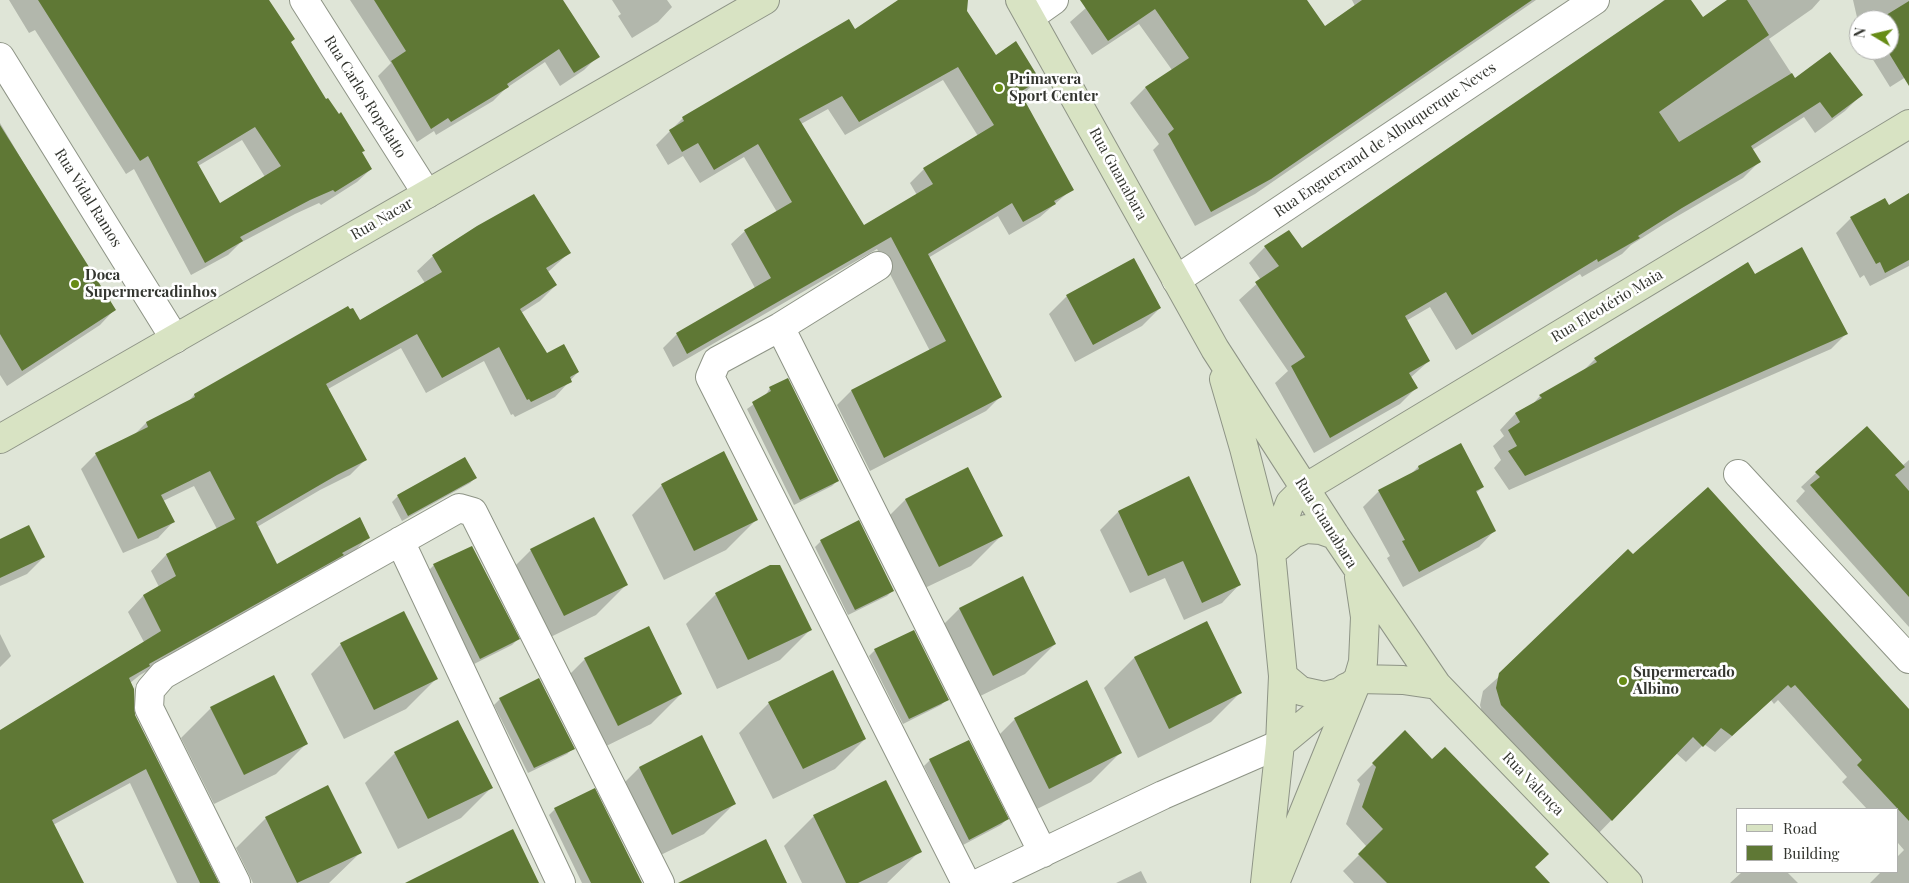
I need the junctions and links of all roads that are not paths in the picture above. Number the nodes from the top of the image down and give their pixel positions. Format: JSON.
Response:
{"nodes":[{"id":1,"x":304,"y":0,"type":"edge"},
{"id":2,"x":765,"y":0,"type":"edge"},
{"id":3,"x":1054,"y":0,"type":"edge"},
{"id":4,"x":1595,"y":0,"type":"edge"},
{"id":5,"x":1025,"y":8,"type":"edge"},
{"id":6,"x":0,"y":57,"type":"edge"},
{"id":7,"x":1909,"y":124,"type":"edge"},
{"id":8,"x":427,"y":194,"type":"junction"},
{"id":9,"x":878,"y":266,"type":"dead end"},
{"id":10,"x":1176,"y":280,"type":"junction"},
{"id":11,"x":780,"y":327,"type":"junction"},
{"id":12,"x":175,"y":339,"type":"junction"},
{"id":13,"x":1215,"y":349,"type":"junction"},
{"id":14,"x":0,"y":439,"type":"edge"},
{"id":15,"x":1738,"y":474,"type":"dead end"},
{"id":16,"x":1305,"y":488,"type":"junction"},
{"id":17,"x":1335,"y":535,"type":"junction"},
{"id":18,"x":400,"y":541,"type":"junction"},
{"id":19,"x":1270,"y":552,"type":"junction"},
{"id":20,"x":1357,"y":568,"type":"junction"},
{"id":21,"x":1909,"y":659,"type":"edge"},
{"id":22,"x":1283,"y":676,"type":"junction"},
{"id":23,"x":1358,"y":679,"type":"junction"},
{"id":24,"x":1438,"y":686,"type":"junction"},
{"id":25,"x":1280,"y":744,"type":"junction"},
{"id":26,"x":1043,"y":853,"type":"junction"},
{"id":27,"x":236,"y":883,"type":"edge"},
{"id":28,"x":561,"y":883,"type":"edge"},
{"id":29,"x":660,"y":883,"type":"edge"},
{"id":30,"x":966,"y":883,"type":"edge"},
{"id":31,"x":979,"y":883,"type":"edge"},
{"id":32,"x":1265,"y":883,"type":"edge"},
{"id":33,"x":1275,"y":883,"type":"edge"},
{"id":34,"x":1628,"y":883,"type":"edge"}],
"edges":[{"from":1,"to":8,"type":"street","name":"Rua Carlos Ropelatto"},
{"from":2,"to":8,"type":"main road","name":"Rua Nacar"},
{"from":3,"to":5,"type":"street"},
{"from":4,"to":10,"type":"street","name":"Rua Enguerrand de Albuquerque Neves"},
{"from":5,"to":10,"type":"main road","name":"Rua Guanabara"},
{"from":6,"to":12,"type":"street","name":"Rua Vidal Ramos"},
{"from":7,"to":16,"type":"main road","name":"Rua Eleotério Maia"},
{"from":8,"to":12,"type":"main road","name":"Rua Nacar"},
{"from":9,"to":11,"type":"street"},
{"from":10,"to":13,"type":"main road","name":"Rua Guanabara"},
{"from":11,"to":26,"type":"street"},
{"from":11,"to":30,"type":"street"},
{"from":12,"to":14,"type":"main road","name":"Rua Nacar"},
{"from":13,"to":16,"type":"main road","name":"Rua Guanabara"},
{"from":13,"to":19,"type":"main road","name":"Rua Guanabara"},
{"from":15,"to":21,"type":"street"},
{"from":16,"to":17,"type":"main road","name":"Rua Guanabara"},
{"from":16,"to":19,"type":"main road","name":"Rua Eleotério Maia"},
{"from":17,"to":19,"type":"main road"},
{"from":17,"to":20,"type":"main road","name":"Rua Guanabara"},
{"from":18,"to":27,"type":"street"},
{"from":18,"to":28,"type":"street"},
{"from":18,"to":29,"type":"street"},
{"from":19,"to":22,"type":"main road","name":"Rua Guanabara"},
{"from":20,"to":23,"type":"main road","name":"Rua Guanabara"},
{"from":20,"to":24,"type":"main road","name":"Rua Valença"},
{"from":22,"to":23,"type":"main road"},
{"from":22,"to":25,"type":"main road","name":"Rua Guanabara"},
{"from":23,"to":24,"type":"main road"},
{"from":23,"to":25,"type":"main road"},
{"from":23,"to":33,"type":"main road","name":"Rua Guanabara"},
{"from":24,"to":34,"type":"main road","name":"Rua Valença"},
{"from":25,"to":26,"type":"street"},
{"from":25,"to":32,"type":"main road","name":"Rua Guanabara"},
{"from":26,"to":31,"type":"street"}]}
